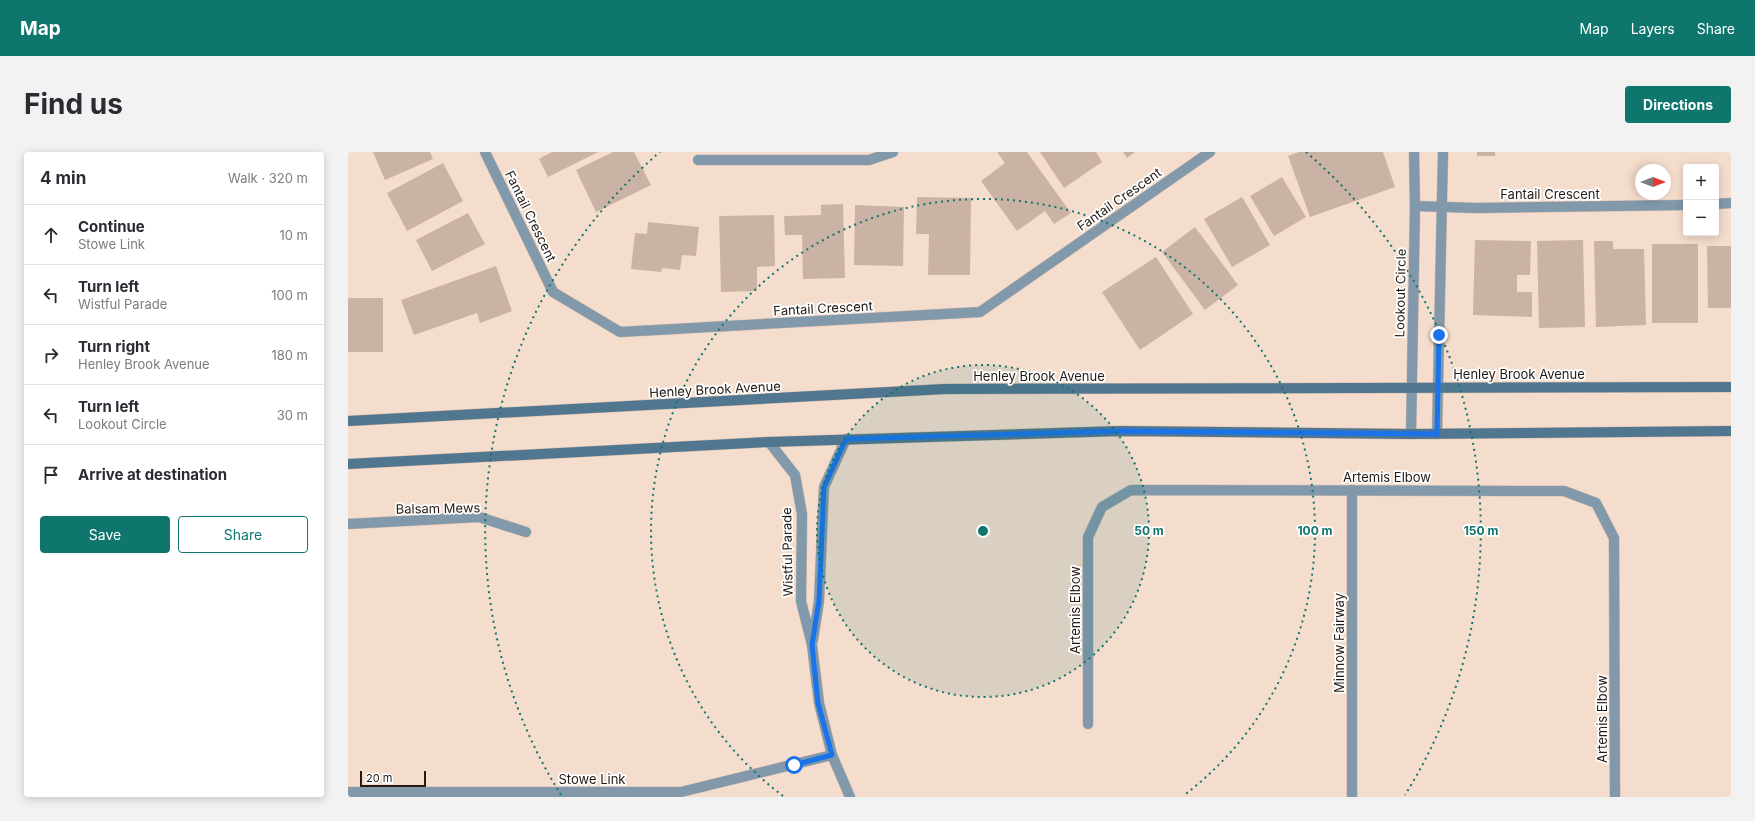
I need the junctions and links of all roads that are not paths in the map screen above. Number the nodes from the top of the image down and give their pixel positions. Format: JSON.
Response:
{"nodes":[{"id":1,"x":485,"y":152,"type":"edge"},
{"id":2,"x":893,"y":152,"type":"edge"},
{"id":3,"x":1210,"y":152,"type":"edge"},
{"id":4,"x":1414,"y":152,"type":"edge"},
{"id":5,"x":1443,"y":152,"type":"edge"},
{"id":6,"x":698,"y":160,"type":"dead end"},
{"id":7,"x":1731,"y":203,"type":"edge"},
{"id":8,"x":1719,"y":204,"type":"edge"},
{"id":9,"x":1683,"y":205,"type":"edge"},
{"id":10,"x":1415,"y":206,"type":"junction"},
{"id":11,"x":1441,"y":208,"type":"junction"},
{"id":12,"x":1731,"y":387,"type":"edge"},
{"id":13,"x":1412,"y":388,"type":"junction"},
{"id":14,"x":1438,"y":388,"type":"junction"},
{"id":15,"x":348,"y":421,"type":"edge"},
{"id":16,"x":1731,"y":431,"type":"edge"},
{"id":17,"x":1411,"y":434,"type":"junction"},
{"id":18,"x":1437,"y":434,"type":"junction"},
{"id":19,"x":846,"y":439,"type":"junction"},
{"id":20,"x":769,"y":442,"type":"junction"},
{"id":21,"x":348,"y":464,"type":"edge"},
{"id":22,"x":1352,"y":490,"type":"junction"},
{"id":23,"x":348,"y":524,"type":"edge"},
{"id":24,"x":526,"y":532,"type":"dead end"},
{"id":25,"x":812,"y":645,"type":"junction"},
{"id":26,"x":1088,"y":724,"type":"dead end"},
{"id":27,"x":832,"y":755,"type":"junction"},
{"id":28,"x":348,"y":792,"type":"edge"},
{"id":29,"x":850,"y":797,"type":"edge"},
{"id":30,"x":1352,"y":797,"type":"edge"},
{"id":31,"x":1615,"y":797,"type":"edge"}],
"edges":[{"from":1,"to":3,"type":"street","name":"Fantail Crescent"},
{"from":2,"to":6,"type":"street"},
{"from":4,"to":10,"type":"street","name":"Lookout Circle"},
{"from":5,"to":11,"type":"street"},
{"from":7,"to":8,"type":"street"},
{"from":9,"to":11,"type":"street","name":"Fantail Crescent"},
{"from":10,"to":11,"type":"street","name":"Fantail Crescent"},
{"from":10,"to":13,"type":"street","name":"Lookout Circle"},
{"from":11,"to":14,"type":"street"},
{"from":12,"to":14,"type":"main road","name":"Henley Brook Avenue"},
{"from":13,"to":14,"type":"main road","name":"Henley Brook Avenue"},
{"from":13,"to":15,"type":"main road","name":"Henley Brook Avenue"},
{"from":13,"to":17,"type":"street","name":"Lookout Circle"},
{"from":14,"to":18,"type":"street"},
{"from":16,"to":18,"type":"main road"},
{"from":17,"to":18,"type":"main road"},
{"from":17,"to":19,"type":"main road"},
{"from":19,"to":20,"type":"main road"},
{"from":19,"to":25,"type":"street","name":"Wistful Parade"},
{"from":20,"to":21,"type":"main road"},
{"from":20,"to":25,"type":"street","name":"Wistful Parade"},
{"from":22,"to":26,"type":"street","name":"Artemis Elbow"},
{"from":22,"to":30,"type":"street","name":"Minnow Fairway"},
{"from":22,"to":31,"type":"street","name":"Artemis Elbow"},
{"from":23,"to":24,"type":"street","name":"Balsam Mews"},
{"from":25,"to":27,"type":"street","name":"Wistful Parade"},
{"from":27,"to":28,"type":"street","name":"Stowe Link"},
{"from":27,"to":29,"type":"street","name":"Wistful Parade"}]}
